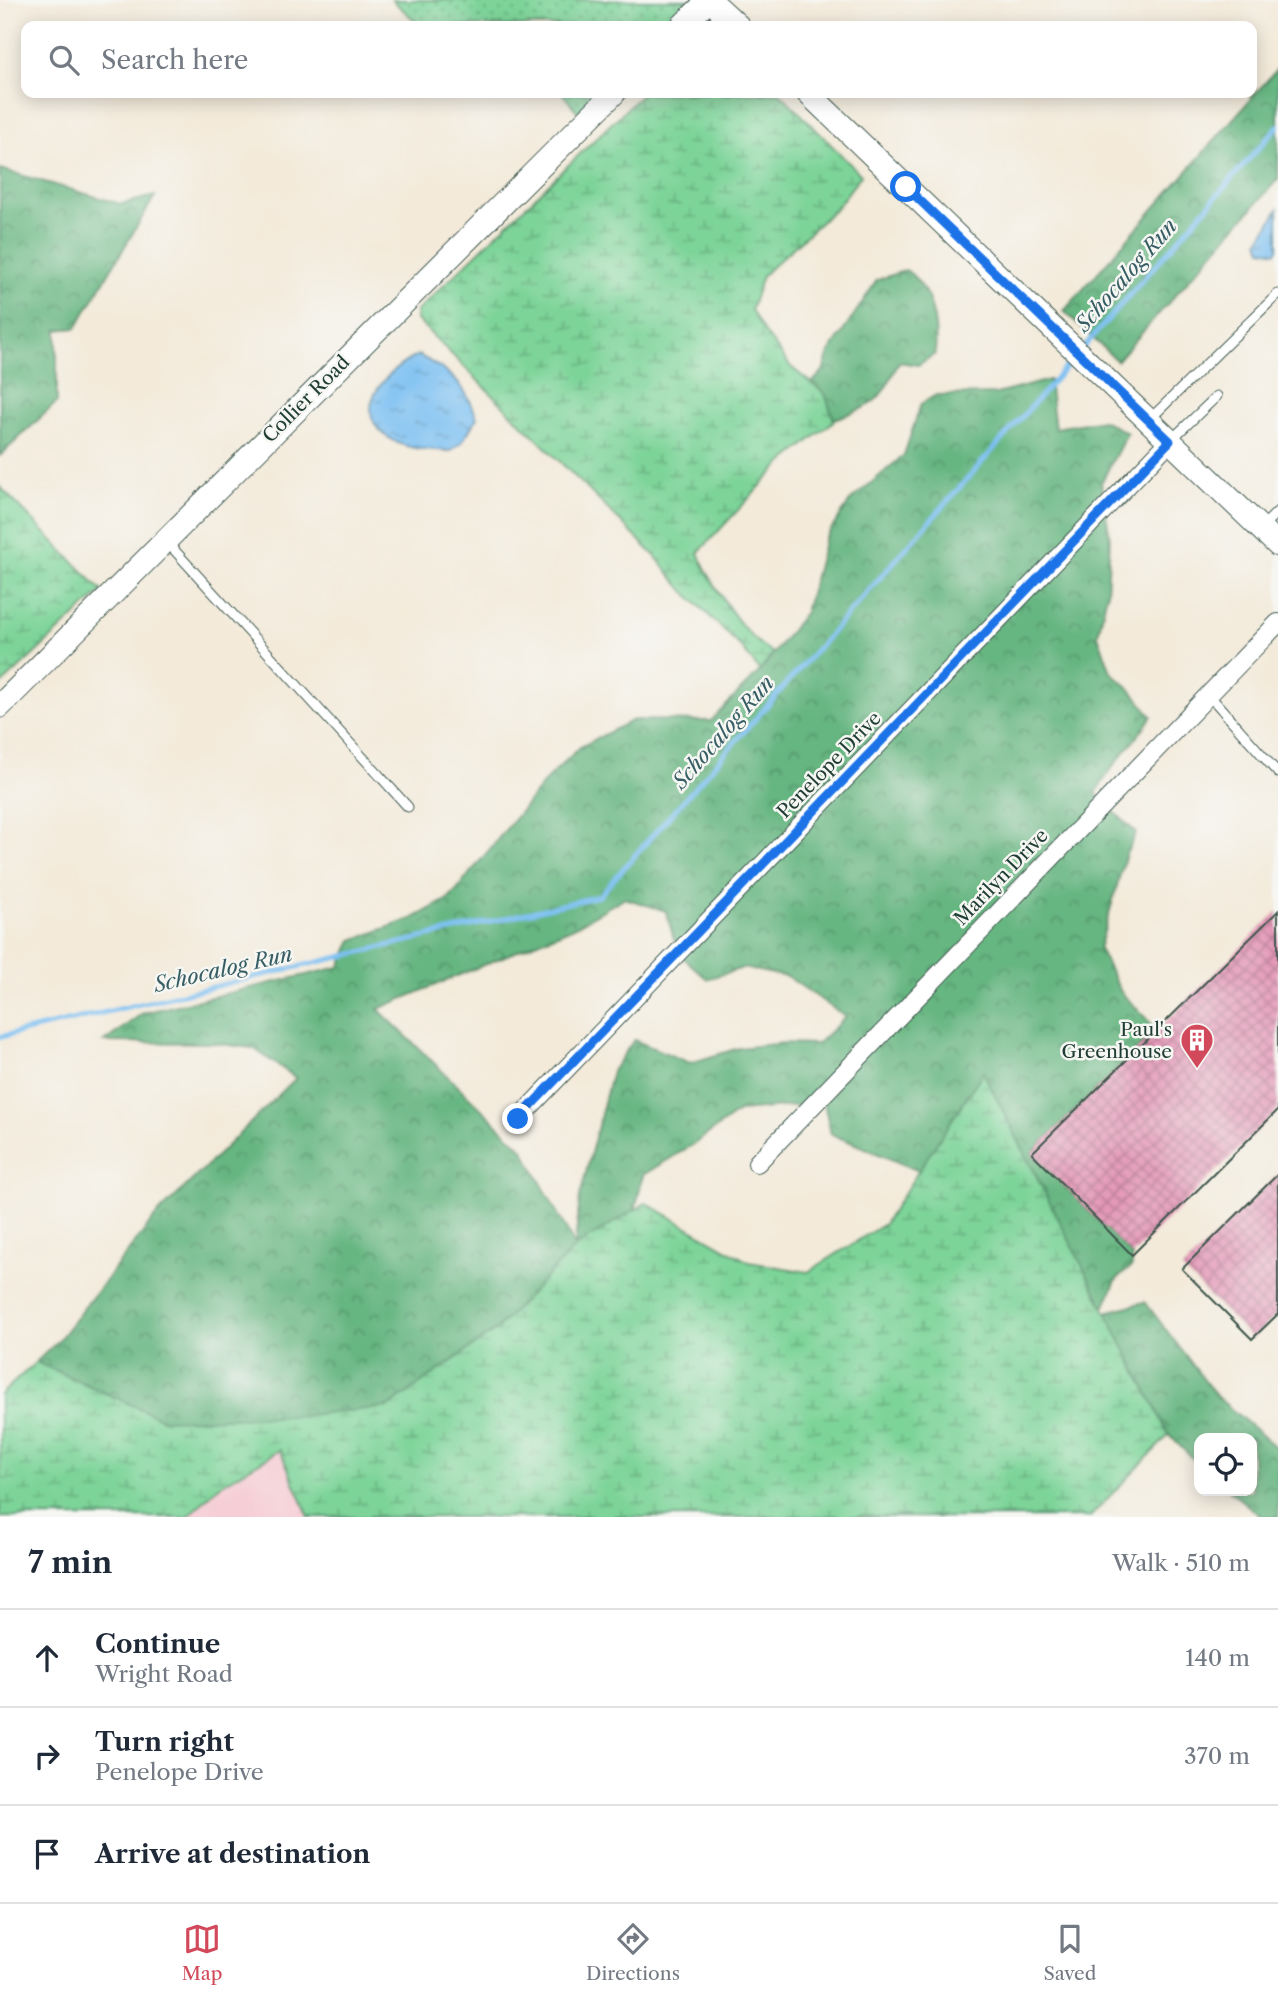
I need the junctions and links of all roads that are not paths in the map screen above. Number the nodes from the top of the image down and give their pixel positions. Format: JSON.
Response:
{"nodes":[{"id":1,"x":710,"y":0,"type":"edge"},
{"id":2,"x":687,"y":21,"type":"edge"},
{"id":3,"x":733,"y":21,"type":"edge"},
{"id":4,"x":609,"y":98,"type":"edge"},
{"id":5,"x":813,"y":98,"type":"edge"},
{"id":6,"x":1278,"y":294,"type":"edge"},
{"id":7,"x":1217,"y":396,"type":"dead end"},
{"id":8,"x":1149,"y":420,"type":"junction"},
{"id":9,"x":1170,"y":441,"type":"junction"},
{"id":10,"x":1278,"y":511,"type":"edge"},
{"id":11,"x":1261,"y":528,"type":"junction"},
{"id":12,"x":166,"y":540,"type":"junction"},
{"id":13,"x":1278,"y":545,"type":"edge"},
{"id":14,"x":1278,"y":622,"type":"edge"},
{"id":15,"x":1208,"y":694,"type":"junction"},
{"id":16,"x":0,"y":706,"type":"edge"},
{"id":17,"x":1278,"y":773,"type":"edge"},
{"id":18,"x":408,"y":807,"type":"dead end"},
{"id":19,"x":518,"y":1119,"type":"dead end"},
{"id":20,"x":757,"y":1163,"type":"dead end"}],
"edges":[{"from":1,"to":2,"type":"street"},
{"from":1,"to":3,"type":"street"},
{"from":4,"to":12,"type":"street","name":"Collier Road"},
{"from":5,"to":8,"type":"street"},
{"from":6,"to":8,"type":"lane"},
{"from":7,"to":9,"type":"lane"},
{"from":8,"to":9,"type":"street"},
{"from":9,"to":11,"type":"street"},
{"from":9,"to":19,"type":"street","name":"Penelope Drive"},
{"from":10,"to":11,"type":"lane"},
{"from":11,"to":13,"type":"street"},
{"from":12,"to":16,"type":"street","name":"Collier Road"},
{"from":12,"to":18,"type":"lane"},
{"from":14,"to":15,"type":"street","name":"Marilyn Drive"},
{"from":15,"to":17,"type":"lane"},
{"from":15,"to":20,"type":"street","name":"Marilyn Drive"}]}
